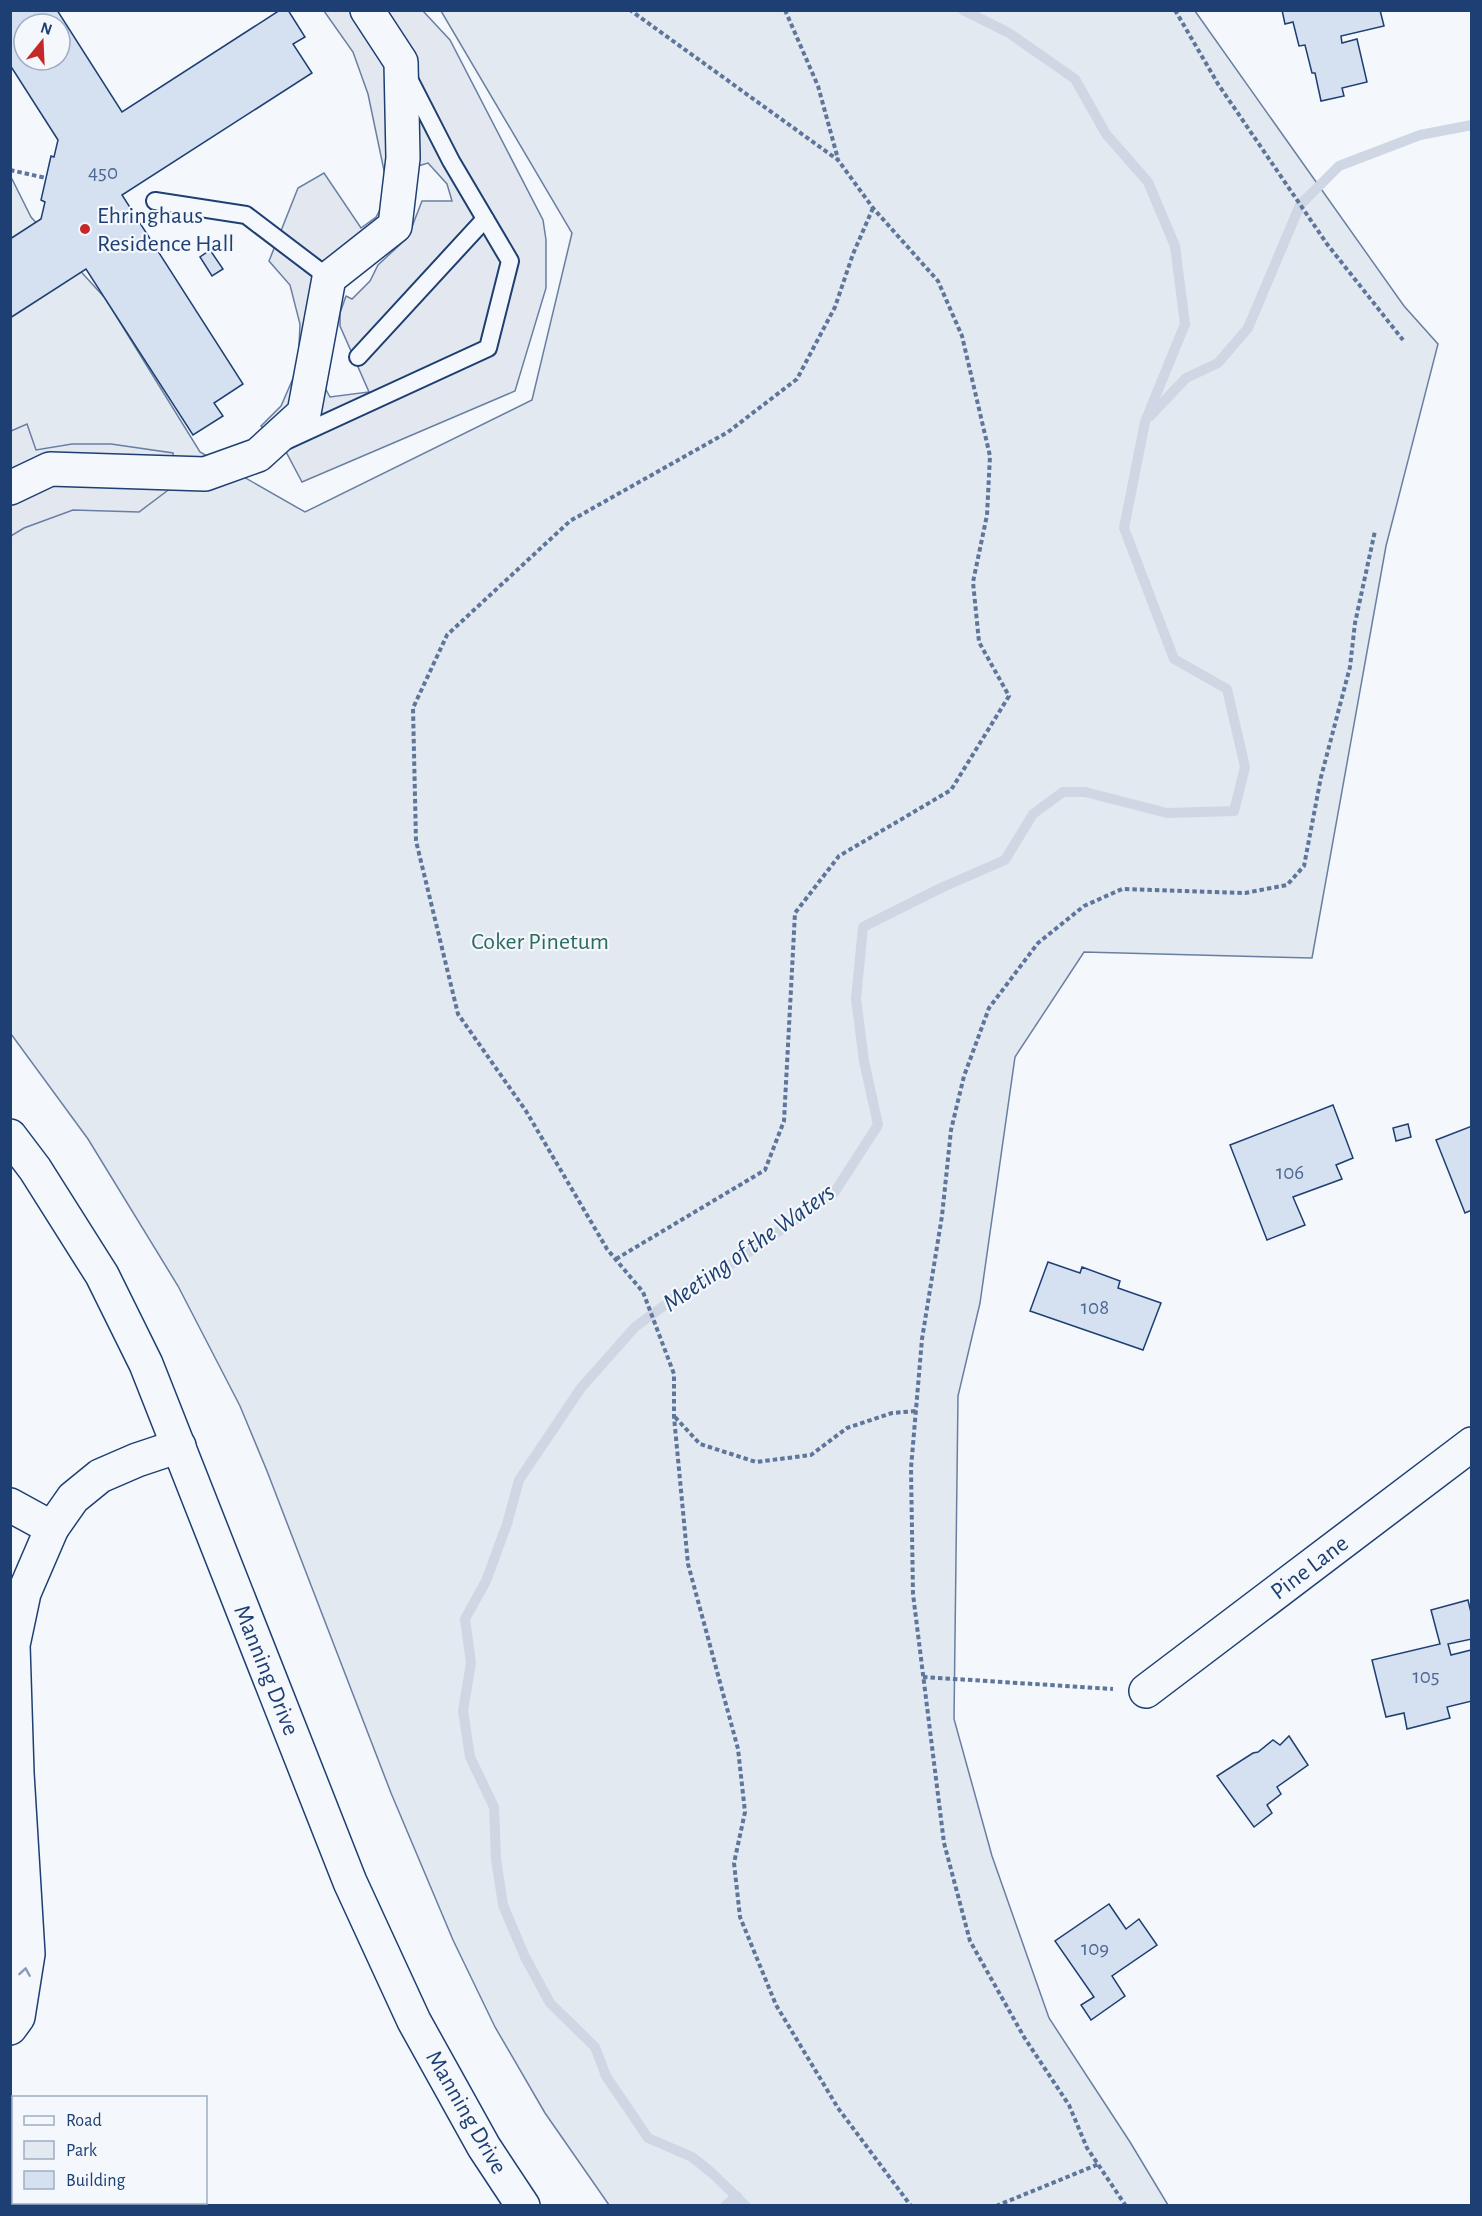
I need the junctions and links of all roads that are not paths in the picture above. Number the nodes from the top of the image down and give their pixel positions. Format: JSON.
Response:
{"nodes":[{"id":1,"x":367,"y":10,"type":"edge"},
{"id":2,"x":401,"y":63,"type":"junction"},
{"id":3,"x":155,"y":201,"type":"dead end"},
{"id":4,"x":485,"y":219,"type":"junction"},
{"id":5,"x":330,"y":278,"type":"junction"},
{"id":6,"x":358,"y":357,"type":"dead end"},
{"id":7,"x":258,"y":454,"type":"junction"},
{"id":8,"x":10,"y":488,"type":"edge"},
{"id":9,"x":10,"y":1136,"type":"edge"},
{"id":10,"x":1472,"y":1444,"type":"edge"},
{"id":11,"x":179,"y":1446,"type":"junction"},
{"id":12,"x":10,"y":1505,"type":"edge"},
{"id":13,"x":52,"y":1528,"type":"junction"},
{"id":14,"x":1146,"y":1691,"type":"road end"},
{"id":15,"x":10,"y":2028,"type":"edge"},
{"id":16,"x":523,"y":2205,"type":"edge"}],
"edges":[{"from":1,"to":2,"type":"street"},
{"from":2,"to":4,"type":"lane"},
{"from":2,"to":5,"type":"street"},
{"from":3,"to":5,"type":"lane"},
{"from":4,"to":6,"type":"lane"},
{"from":4,"to":7,"type":"lane"},
{"from":5,"to":7,"type":"street"},
{"from":7,"to":8,"type":"street"},
{"from":9,"to":11,"type":"street","name":"Manning Drive"},
{"from":10,"to":14,"type":"street","name":"Pine Lane"},
{"from":11,"to":13,"type":"street"},
{"from":11,"to":16,"type":"street","name":"Manning Drive"},
{"from":12,"to":13,"type":"street"},
{"from":15,"to":13,"type":"street","one_way":true}]}
